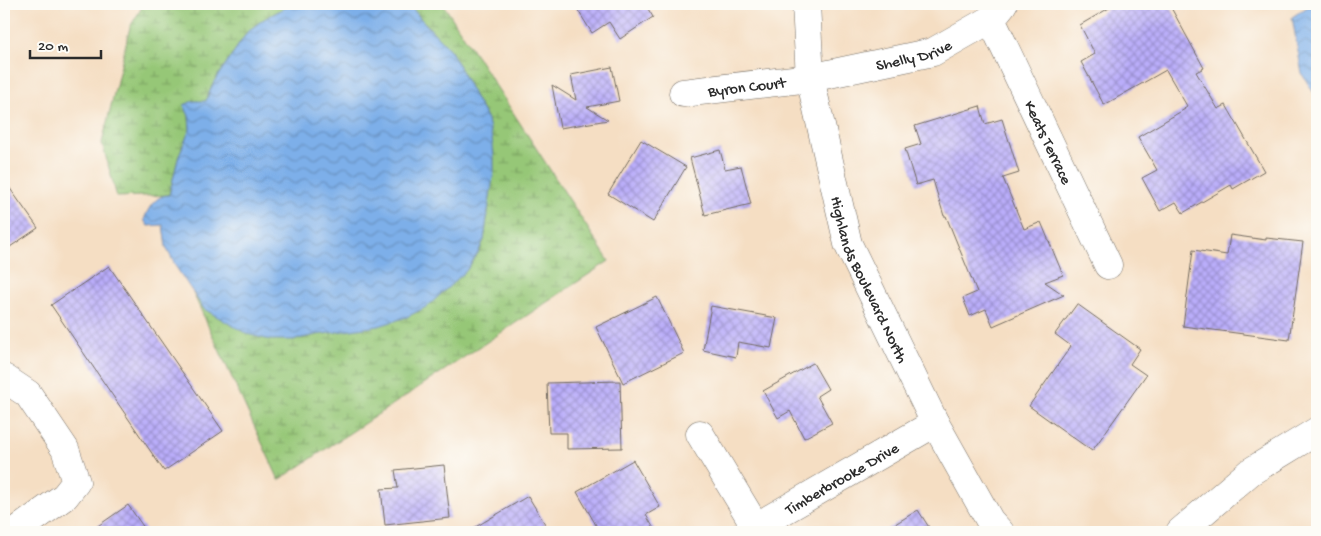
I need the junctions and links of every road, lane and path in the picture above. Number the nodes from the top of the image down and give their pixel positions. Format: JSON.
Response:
{"nodes":[{"id":1,"x":806,"y":4,"type":"edge"},
{"id":2,"x":997,"y":12,"type":"edge"},
{"id":3,"x":810,"y":78,"type":"junction"},
{"id":4,"x":683,"y":92,"type":"dead end"},
{"id":5,"x":1108,"y":265,"type":"dead end"},
{"id":6,"x":4,"y":378,"type":"edge"},
{"id":7,"x":935,"y":423,"type":"junction"},
{"id":8,"x":1317,"y":431,"type":"edge"},
{"id":9,"x":700,"y":434,"type":"dead end"},
{"id":10,"x":751,"y":530,"type":"edge"},
{"id":11,"x":15,"y":532,"type":"edge"},
{"id":12,"x":1000,"y":532,"type":"edge"},
{"id":13,"x":1180,"y":532,"type":"edge"}],
"edges":[{"from":1,"to":3,"type":"street","name":"Highlands Boulevard North"},
{"from":2,"to":3,"type":"street","name":"Shelly Drive"},
{"from":2,"to":5,"type":"street","name":"Keats Terrace"},
{"from":3,"to":4,"type":"street","name":"Byron Court"},
{"from":3,"to":7,"type":"street","name":"Highlands Boulevard North"},
{"from":6,"to":11,"type":"street"},
{"from":7,"to":10,"type":"street","name":"Timberbrooke Drive"},
{"from":7,"to":12,"type":"street","name":"Highlands Boulevard North"},
{"from":8,"to":13,"type":"street"},
{"from":9,"to":10,"type":"street"}]}
